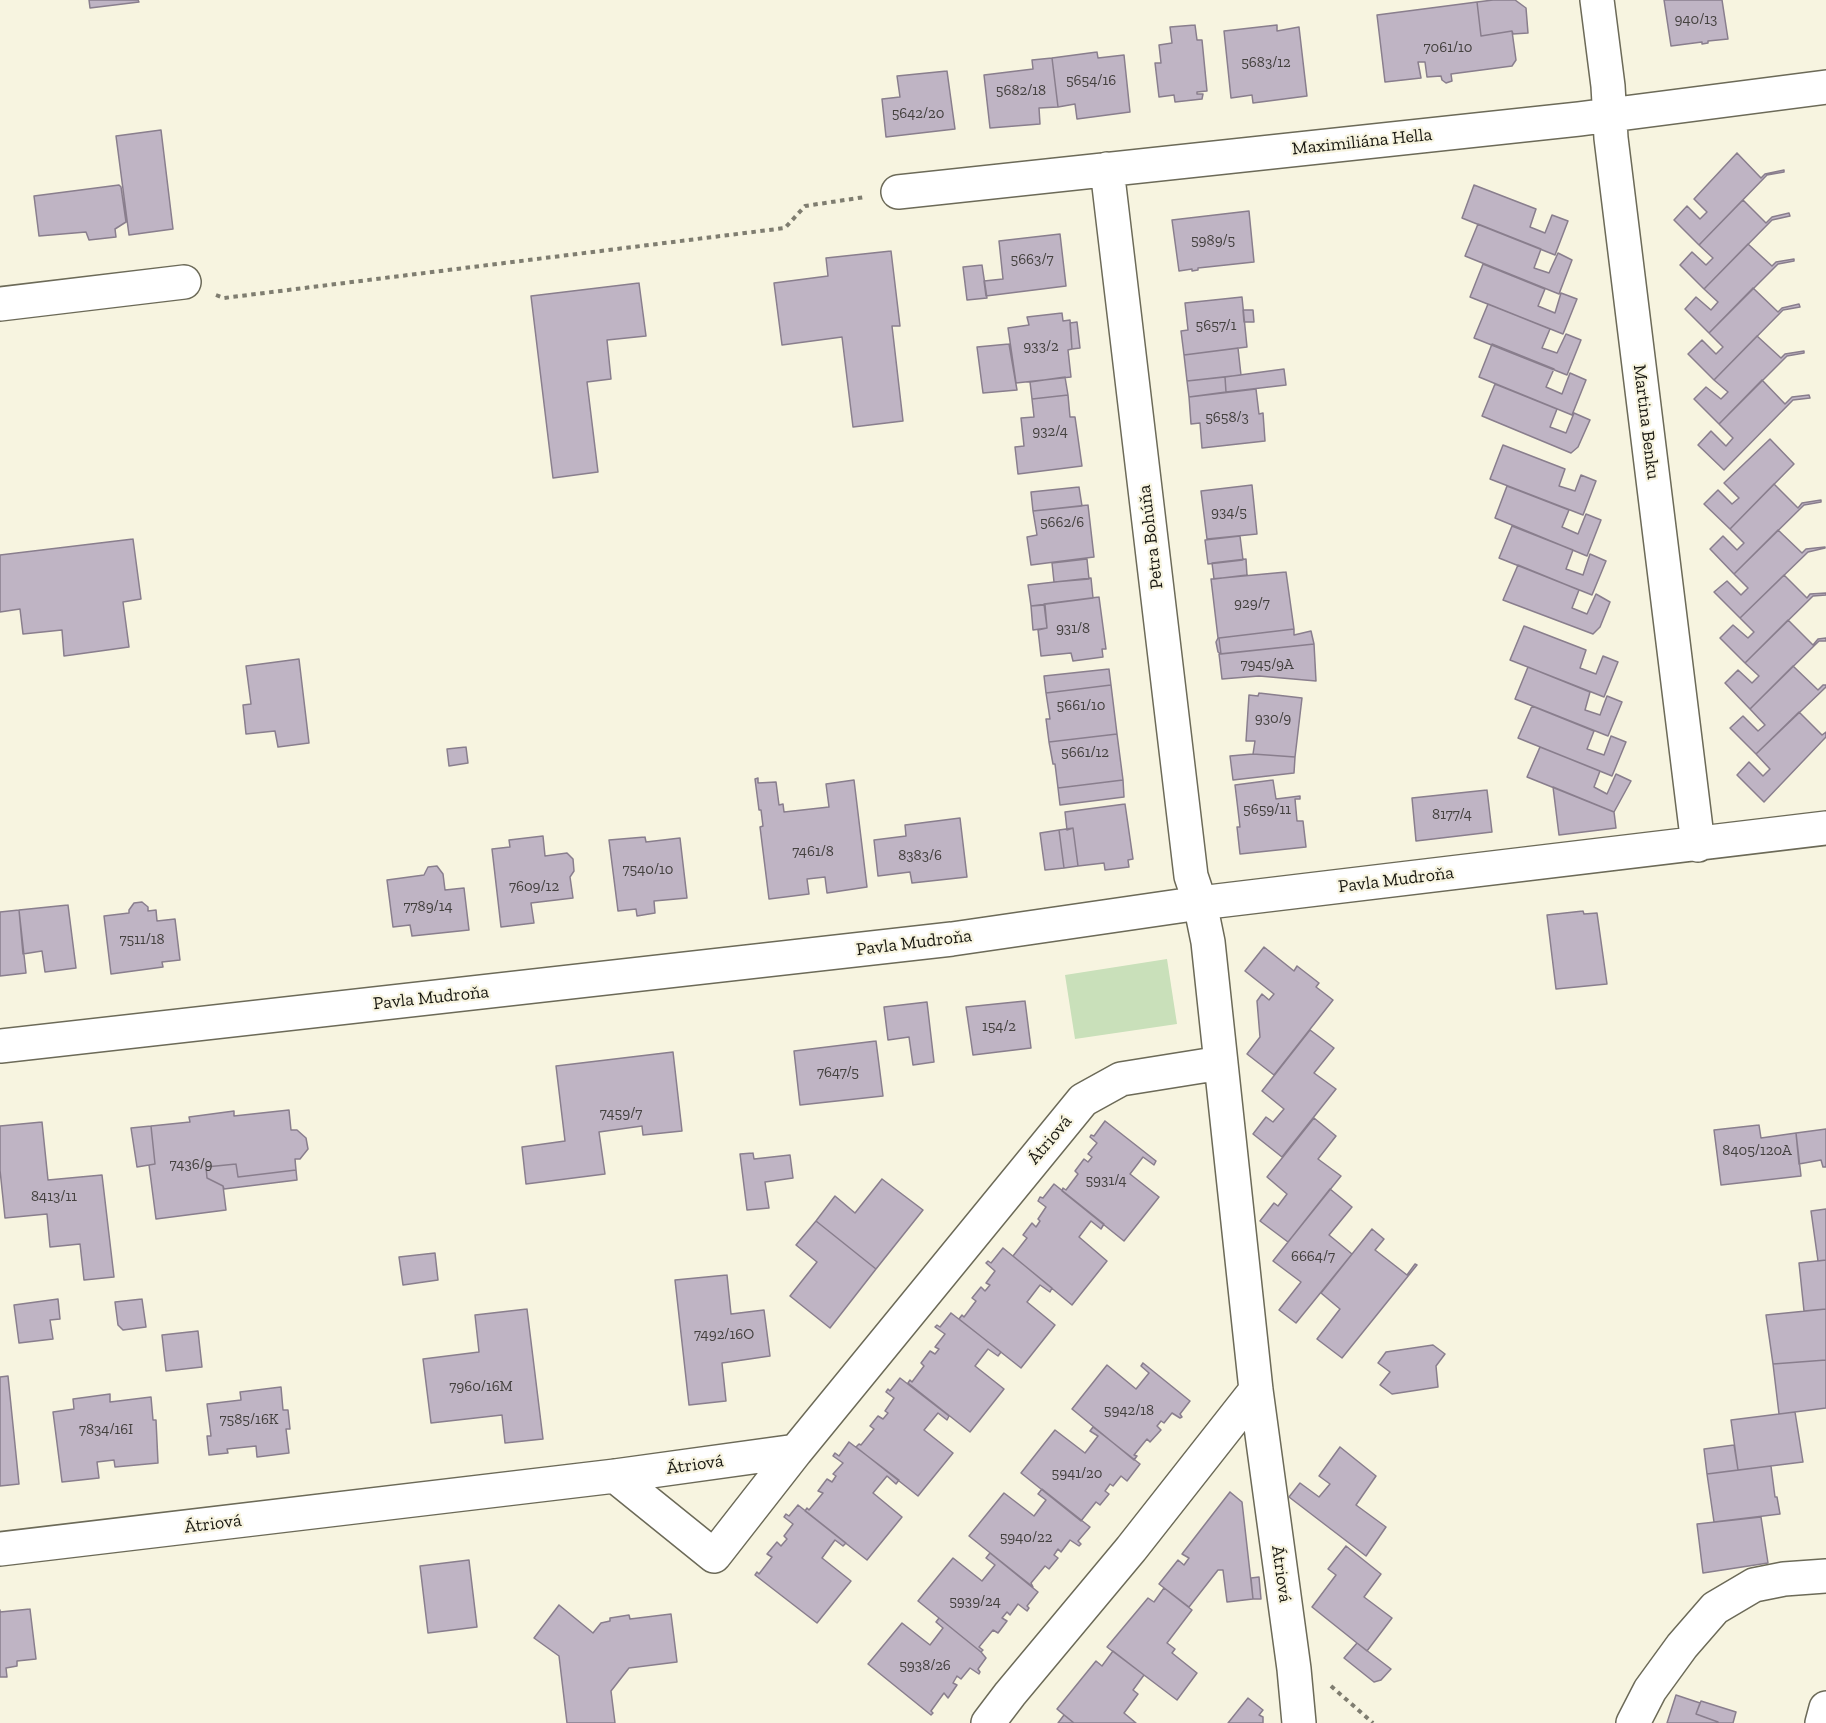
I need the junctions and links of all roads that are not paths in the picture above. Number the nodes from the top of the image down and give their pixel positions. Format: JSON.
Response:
{"nodes":[{"id":1,"x":1597,"y":0,"type":"edge"},
{"id":2,"x":1826,"y":87,"type":"edge"},
{"id":3,"x":1609,"y":114,"type":"junction"},
{"id":4,"x":1107,"y":169,"type":"junction"},
{"id":5,"x":898,"y":192,"type":"road end"},
{"id":6,"x":184,"y":282,"type":"road end"},
{"id":7,"x":0,"y":304,"type":"edge"},
{"id":8,"x":1826,"y":828,"type":"edge"},
{"id":9,"x":1698,"y":844,"type":"junction"},
{"id":10,"x":1200,"y":903,"type":"junction"},
{"id":11,"x":0,"y":1046,"type":"edge"},
{"id":12,"x":1221,"y":1063,"type":"junction"},
{"id":13,"x":1256,"y":1389,"type":"junction"},
{"id":14,"x":796,"y":1451,"type":"junction"},
{"id":15,"x":615,"y":1476,"type":"junction"},
{"id":16,"x":0,"y":1550,"type":"edge"},
{"id":17,"x":1826,"y":1576,"type":"edge"},
{"id":18,"x":1826,"y":1708,"type":"edge"},
{"id":19,"x":988,"y":1723,"type":"edge"},
{"id":20,"x":1299,"y":1723,"type":"edge"},
{"id":21,"x":1633,"y":1723,"type":"edge"},
{"id":22,"x":1822,"y":1723,"type":"edge"}],
"edges":[{"from":1,"to":3,"type":"street","name":"Martina Benku"},
{"from":2,"to":3,"type":"street","name":"Maximiliána Hella"},
{"from":3,"to":4,"type":"street","name":"Maximiliána Hella"},
{"from":3,"to":9,"type":"street","name":"Martina Benku"},
{"from":4,"to":5,"type":"street","name":"Maximiliána Hella"},
{"from":4,"to":10,"type":"street","name":"Petra Bohúňa"},
{"from":6,"to":7,"type":"street"},
{"from":8,"to":9,"type":"street","name":"Pavla Mudroňa"},
{"from":9,"to":10,"type":"street","name":"Pavla Mudroňa"},
{"from":10,"to":11,"type":"street","name":"Pavla Mudroňa"},
{"from":10,"to":12,"type":"street","name":"Átriová"},
{"from":12,"to":13,"type":"street","name":"Átriová"},
{"from":12,"to":14,"type":"street","name":"Átriová"},
{"from":13,"to":19,"type":"street"},
{"from":13,"to":20,"type":"street","name":"Átriová"},
{"from":14,"to":15,"type":"street","name":"Átriová"},
{"from":14,"to":15,"type":"street"},
{"from":15,"to":16,"type":"street","name":"Átriová"},
{"from":17,"to":21,"type":"street"},
{"from":18,"to":22,"type":"street"}]}
